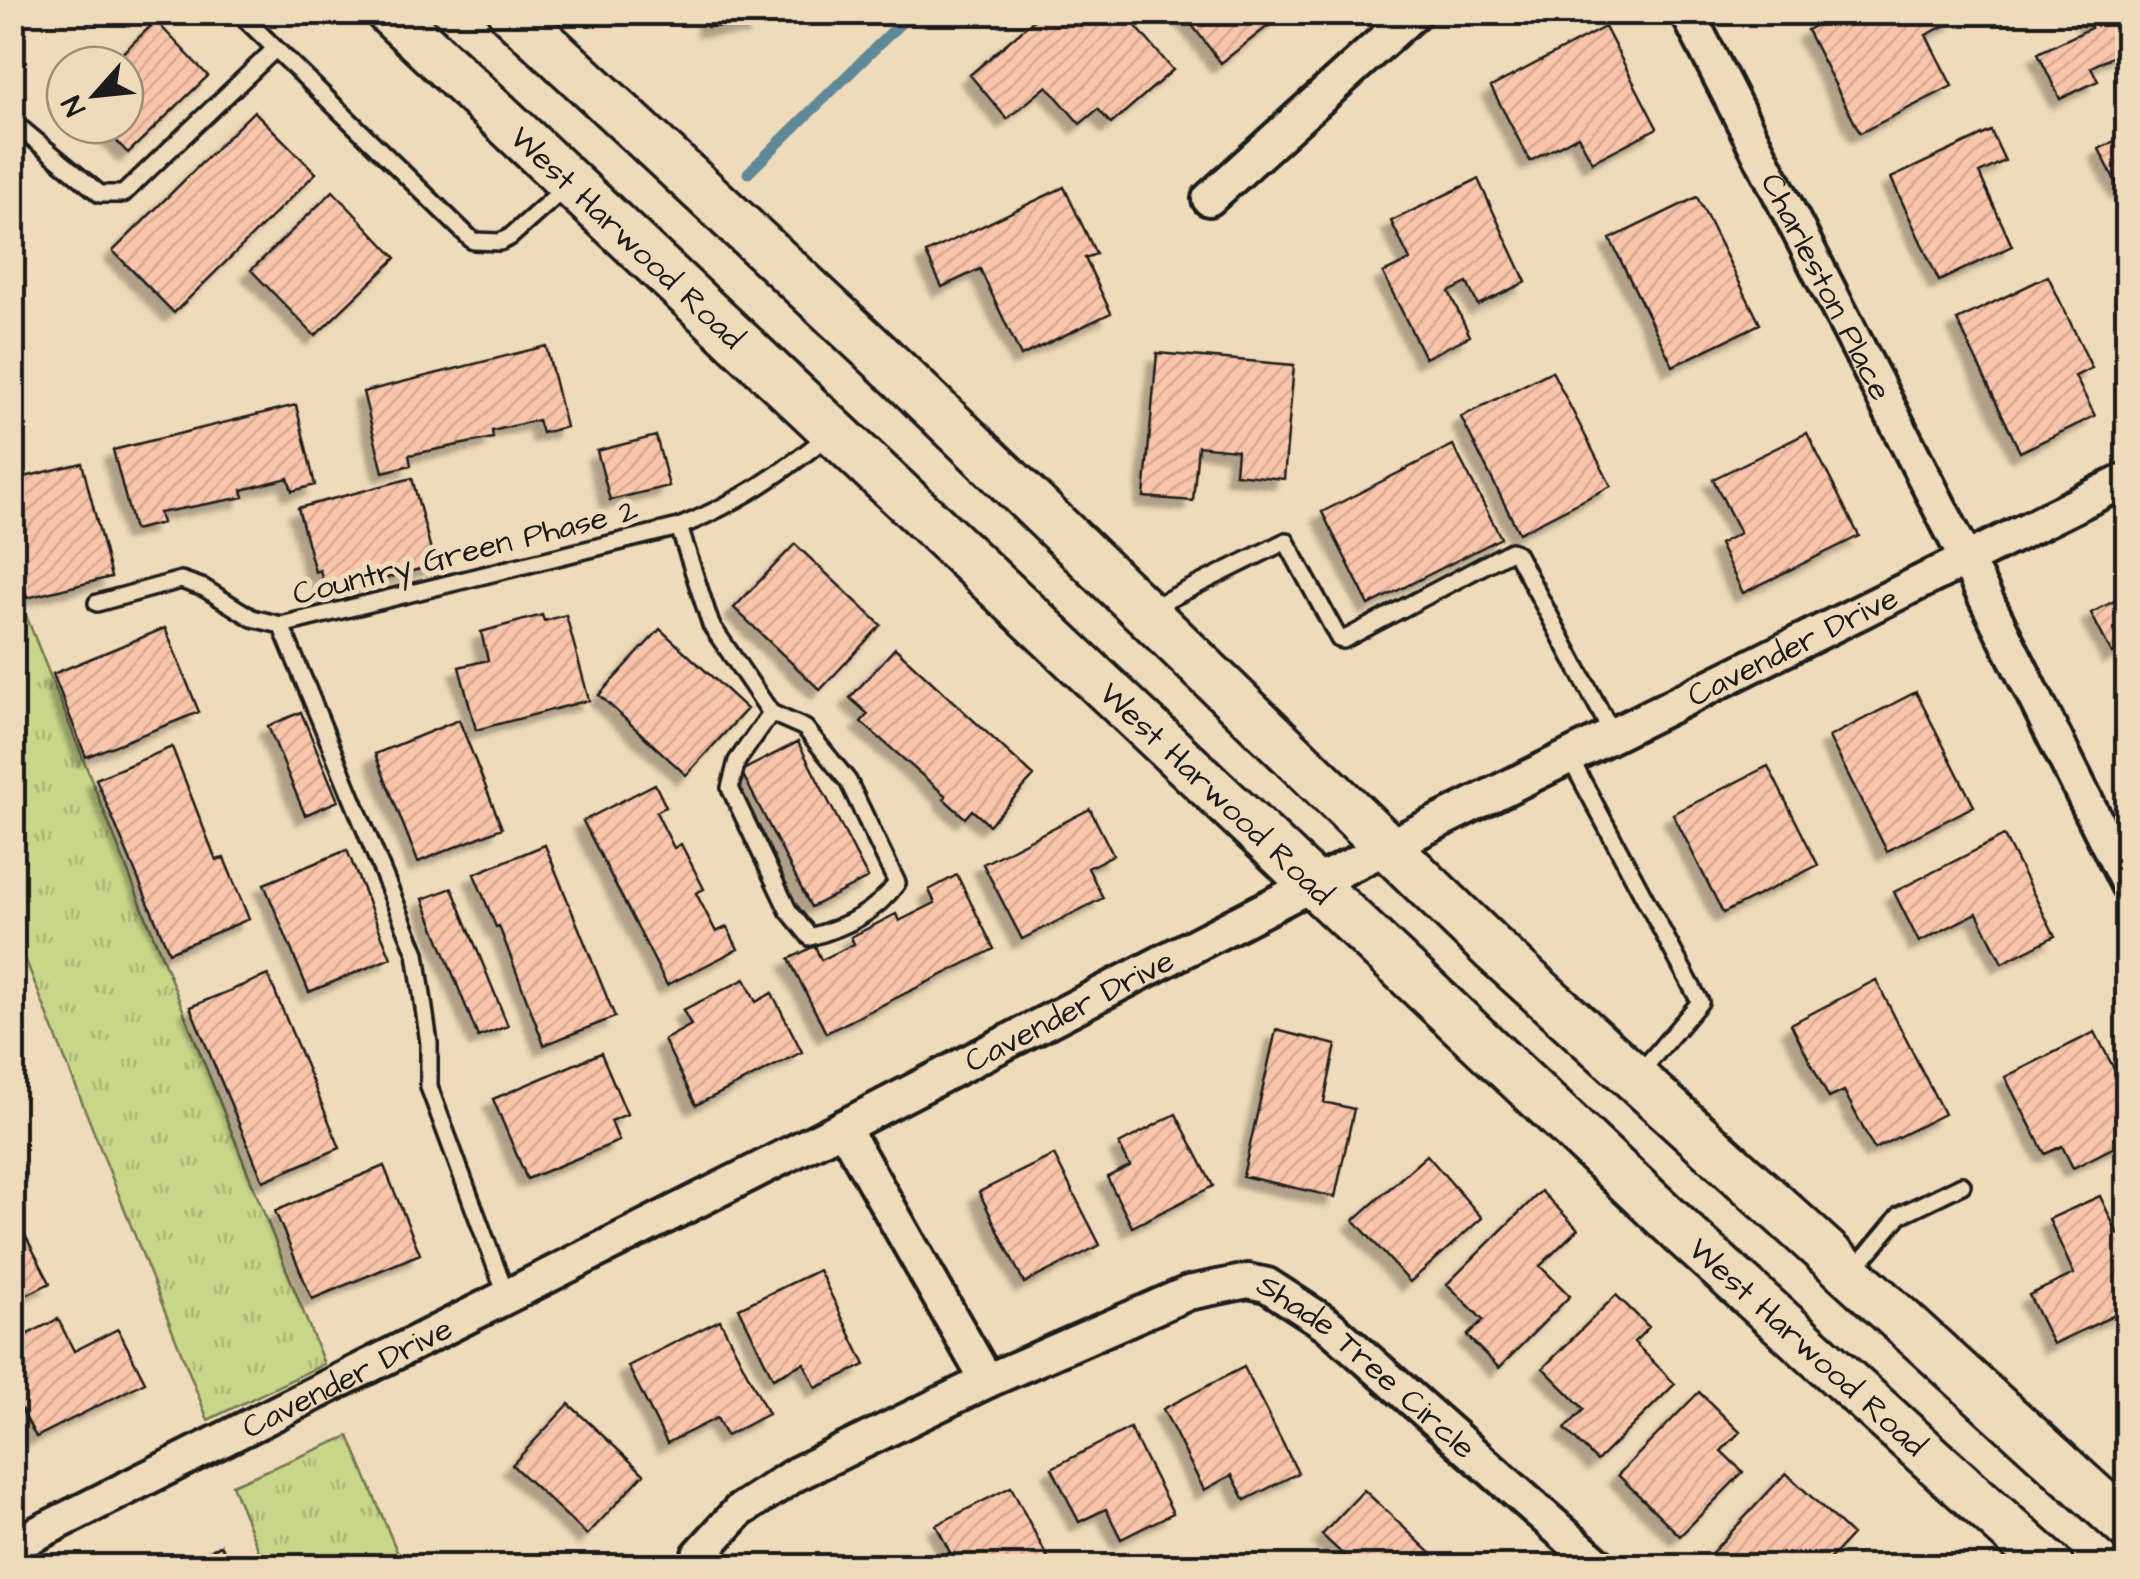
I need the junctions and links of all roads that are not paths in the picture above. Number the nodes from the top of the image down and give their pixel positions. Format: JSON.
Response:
{"nodes":[{"id":1,"x":238,"y":12,"type":"edge"},
{"id":2,"x":389,"y":12,"type":"edge"},
{"id":3,"x":512,"y":12,"type":"edge"},
{"id":4,"x":1415,"y":12,"type":"edge"},
{"id":5,"x":1687,"y":12,"type":"edge"},
{"id":6,"x":275,"y":48,"type":"junction"},
{"id":7,"x":12,"y":120,"type":"edge"},
{"id":8,"x":570,"y":184,"type":"junction"},
{"id":9,"x":1209,"y":199,"type":"dead end"},
{"id":10,"x":832,"y":431,"type":"junction"},
{"id":11,"x":2128,"y":478,"type":"edge"},
{"id":12,"x":679,"y":527,"type":"junction"},
{"id":13,"x":1966,"y":559,"type":"junction"},
{"id":14,"x":97,"y":603,"type":"dead end"},
{"id":15,"x":1144,"y":611,"type":"junction"},
{"id":16,"x":280,"y":625,"type":"junction"},
{"id":17,"x":771,"y":713,"type":"junction"},
{"id":18,"x":1613,"y":734,"type":"junction"},
{"id":19,"x":1569,"y":756,"type":"junction"},
{"id":20,"x":1387,"y":846,"type":"junction"},
{"id":21,"x":1314,"y":884,"type":"junction"},
{"id":22,"x":2128,"y":886,"type":"edge"},
{"id":23,"x":1635,"y":1078,"type":"junction"},
{"id":24,"x":844,"y":1127,"type":"junction"},
{"id":25,"x":1962,"y":1185,"type":"dead end"},
{"id":26,"x":1850,"y":1274,"type":"junction"},
{"id":27,"x":507,"y":1297,"type":"junction"},
{"id":28,"x":988,"y":1381,"type":"junction"},
{"id":29,"x":2128,"y":1527,"type":"edge"},
{"id":30,"x":12,"y":1546,"type":"edge"},
{"id":31,"x":695,"y":1566,"type":"edge"},
{"id":32,"x":1600,"y":1566,"type":"edge"},
{"id":33,"x":2050,"y":1566,"type":"edge"}],
"edges":[{"from":1,"to":6,"type":"lane"},
{"from":2,"to":8,"type":"main road","name":"West Harwood Road"},
{"from":3,"to":15,"type":"main road"},
{"from":4,"to":9,"type":"street"},
{"from":5,"to":13,"type":"street","name":"Charleston Place"},
{"from":6,"to":7,"type":"lane"},
{"from":6,"to":8,"type":"lane"},
{"from":8,"to":10,"type":"main road","name":"West Harwood Road"},
{"from":10,"to":12,"type":"lane","name":"Country Green Phase 2"},
{"from":10,"to":21,"type":"main road","name":"West Harwood Road"},
{"from":11,"to":13,"type":"street","name":"Cavender Drive"},
{"from":12,"to":16,"type":"lane","name":"Country Green Phase 2"},
{"from":12,"to":17,"type":"lane"},
{"from":13,"to":18,"type":"street","name":"Cavender Drive"},
{"from":13,"to":22,"type":"street","name":"Charleston Place"},
{"from":14,"to":16,"type":"lane","name":"Country Green Phase 2"},
{"from":15,"to":18,"type":"lane"},
{"from":15,"to":20,"type":"main road"},
{"from":16,"to":27,"type":"lane"},
{"from":17,"to":17,"type":"lane"},
{"from":18,"to":19,"type":"street","name":"Cavender Drive"},
{"from":19,"to":20,"type":"street","name":"Cavender Drive"},
{"from":19,"to":23,"type":"lane"},
{"from":20,"to":21,"type":"street","name":"Cavender Drive"},
{"from":20,"to":23,"type":"main road"},
{"from":21,"to":24,"type":"street","name":"Cavender Drive"},
{"from":21,"to":33,"type":"main road","name":"West Harwood Road"},
{"from":23,"to":26,"type":"main road"},
{"from":24,"to":27,"type":"street","name":"Cavender Drive"},
{"from":24,"to":28,"type":"street"},
{"from":25,"to":26,"type":"lane"},
{"from":26,"to":29,"type":"main road"},
{"from":27,"to":30,"type":"street","name":"Cavender Drive"},
{"from":28,"to":31,"type":"street","name":"Shade Tree Circle"},
{"from":28,"to":32,"type":"street","name":"Shade Tree Circle"}]}
